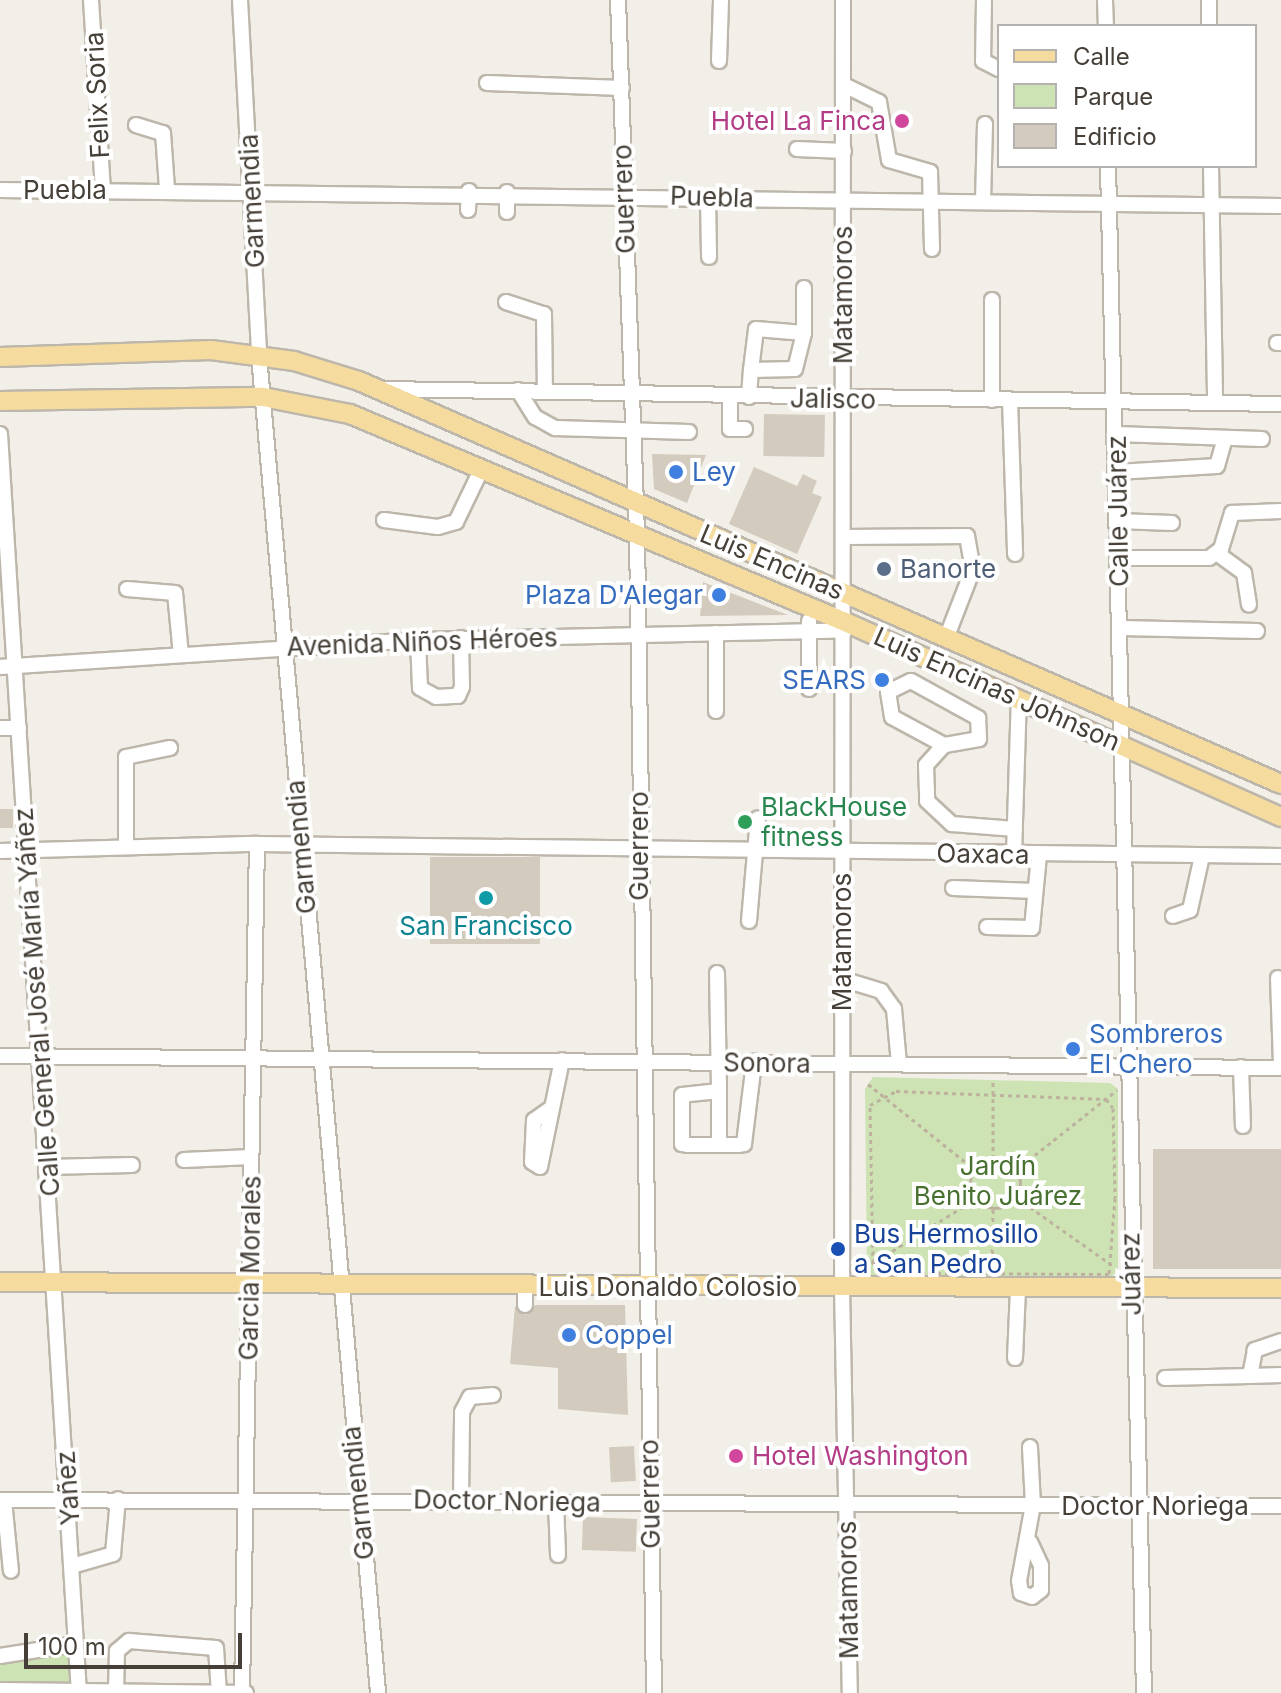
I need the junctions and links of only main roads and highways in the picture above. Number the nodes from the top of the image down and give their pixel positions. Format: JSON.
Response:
{"nodes":[{"id":1,"x":0,"y":357,"type":"edge"},
{"id":2,"x":0,"y":401,"type":"edge"},
{"id":3,"x":1281,"y":784,"type":"edge"},
{"id":4,"x":1281,"y":817,"type":"edge"},
{"id":5,"x":0,"y":1282,"type":"edge"},
{"id":6,"x":1281,"y":1288,"type":"edge"}],
"edges":[{"from":1,"to":3,"type":"main road","name":"Luis Encinas"},
{"from":2,"to":4,"type":"main road","name":"Luis Encinas Johnson"},
{"from":5,"to":6,"type":"main road","name":"Luis Donaldo Colosio"}]}
